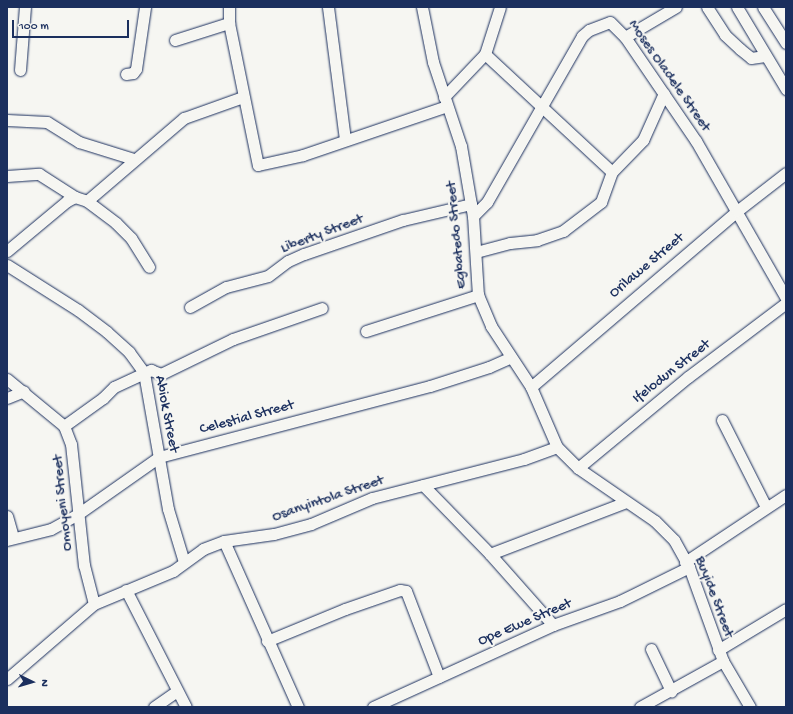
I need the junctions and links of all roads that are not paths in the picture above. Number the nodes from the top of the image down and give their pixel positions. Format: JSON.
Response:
{"nodes":[{"id":1,"x":25,"y":7,"type":"edge"},
{"id":2,"x":145,"y":7,"type":"edge"},
{"id":3,"x":229,"y":7,"type":"edge"},
{"id":4,"x":328,"y":7,"type":"edge"},
{"id":5,"x":422,"y":7,"type":"edge"},
{"id":6,"x":500,"y":7,"type":"edge"},
{"id":7,"x":676,"y":7,"type":"edge"},
{"id":8,"x":707,"y":7,"type":"edge"},
{"id":9,"x":737,"y":7,"type":"edge"},
{"id":10,"x":763,"y":7,"type":"edge"},
{"id":11,"x":228,"y":23,"type":"junction"},
{"id":12,"x":625,"y":37,"type":"junction"},
{"id":13,"x":175,"y":40,"type":"dead end"},
{"id":14,"x":786,"y":43,"type":"edge"},
{"id":15,"x":485,"y":54,"type":"junction"},
{"id":16,"x":765,"y":56,"type":"junction"},
{"id":17,"x":20,"y":70,"type":"dead end"},
{"id":18,"x":126,"y":74,"type":"dead end"},
{"id":19,"x":786,"y":89,"type":"edge"},
{"id":20,"x":664,"y":93,"type":"junction"},
{"id":21,"x":243,"y":98,"type":"junction"},
{"id":22,"x":445,"y":102,"type":"junction"},
{"id":23,"x":543,"y":106,"type":"junction"},
{"id":24,"x":7,"y":120,"type":"edge"},
{"id":25,"x":345,"y":140,"type":"junction"},
{"id":26,"x":134,"y":159,"type":"junction"},
{"id":27,"x":612,"y":172,"type":"junction"},
{"id":28,"x":786,"y":173,"type":"edge"},
{"id":29,"x":7,"y":176,"type":"edge"},
{"id":30,"x":75,"y":197,"type":"junction"},
{"id":31,"x":87,"y":201,"type":"junction"},
{"id":32,"x":471,"y":204,"type":"junction"},
{"id":33,"x":737,"y":210,"type":"junction"},
{"id":34,"x":473,"y":216,"type":"junction"},
{"id":35,"x":7,"y":251,"type":"edge"},
{"id":36,"x":476,"y":252,"type":"junction"},
{"id":37,"x":7,"y":265,"type":"edge"},
{"id":38,"x":149,"y":267,"type":"dead end"},
{"id":39,"x":478,"y":295,"type":"junction"},
{"id":40,"x":786,"y":298,"type":"edge"},
{"id":41,"x":786,"y":303,"type":"edge"},
{"id":42,"x":190,"y":307,"type":"dead end"},
{"id":43,"x":322,"y":308,"type":"dead end"},
{"id":44,"x":366,"y":331,"type":"dead end"},
{"id":45,"x":511,"y":357,"type":"junction"},
{"id":46,"x":144,"y":373,"type":"junction"},
{"id":47,"x":7,"y":379,"type":"edge"},
{"id":48,"x":531,"y":387,"type":"junction"},
{"id":49,"x":24,"y":391,"type":"junction"},
{"id":50,"x":7,"y":398,"type":"edge"},
{"id":51,"x":722,"y":420,"type":"dead end"},
{"id":52,"x":64,"y":426,"type":"junction"},
{"id":53,"x":557,"y":447,"type":"junction"},
{"id":54,"x":159,"y":457,"type":"junction"},
{"id":55,"x":578,"y":468,"type":"junction"},
{"id":56,"x":423,"y":485,"type":"junction"},
{"id":57,"x":786,"y":495,"type":"edge"},
{"id":58,"x":626,"y":502,"type":"junction"},
{"id":59,"x":766,"y":507,"type":"junction"},
{"id":60,"x":78,"y":514,"type":"junction"},
{"id":61,"x":7,"y":516,"type":"edge"},
{"id":62,"x":10,"y":538,"type":"edge"},
{"id":63,"x":224,"y":541,"type":"junction"},
{"id":64,"x":490,"y":554,"type":"junction"},
{"id":65,"x":184,"y":562,"type":"junction"},
{"id":66,"x":687,"y":564,"type":"junction"},
{"id":67,"x":126,"y":590,"type":"junction"},
{"id":68,"x":94,"y":604,"type":"junction"},
{"id":69,"x":786,"y":609,"type":"edge"},
{"id":70,"x":553,"y":625,"type":"junction"},
{"id":71,"x":267,"y":641,"type":"junction"},
{"id":72,"x":651,"y":650,"type":"dead end"},
{"id":73,"x":718,"y":650,"type":"junction"},
{"id":74,"x":723,"y":661,"type":"junction"},
{"id":75,"x":439,"y":677,"type":"junction"},
{"id":76,"x":7,"y":679,"type":"edge"},
{"id":77,"x":177,"y":691,"type":"junction"},
{"id":78,"x":671,"y":691,"type":"junction"},
{"id":79,"x":154,"y":707,"type":"edge"},
{"id":80,"x":186,"y":707,"type":"edge"},
{"id":81,"x":298,"y":707,"type":"edge"},
{"id":82,"x":373,"y":707,"type":"edge"},
{"id":83,"x":640,"y":707,"type":"edge"},
{"id":84,"x":750,"y":707,"type":"edge"}],
"edges":[{"from":1,"to":17,"type":"street"},
{"from":2,"to":18,"type":"street"},
{"from":3,"to":11,"type":"street"},
{"from":4,"to":25,"type":"street"},
{"from":5,"to":22,"type":"street","name":"Egbatedo Street"},
{"from":6,"to":15,"type":"street"},
{"from":7,"to":12,"type":"street"},
{"from":8,"to":16,"type":"street"},
{"from":9,"to":16,"type":"street"},
{"from":10,"to":14,"type":"street"},
{"from":11,"to":13,"type":"street"},
{"from":11,"to":21,"type":"street"},
{"from":12,"to":20,"type":"street","name":"Moses Oladele Street"},
{"from":12,"to":23,"type":"street","name":"Moses Oladele Street"},
{"from":15,"to":22,"type":"street"},
{"from":15,"to":23,"type":"street"},
{"from":16,"to":19,"type":"street"},
{"from":20,"to":27,"type":"street"},
{"from":20,"to":33,"type":"street","name":"Moses Oladele Street"},
{"from":21,"to":25,"type":"street"},
{"from":21,"to":26,"type":"street"},
{"from":22,"to":25,"type":"street"},
{"from":22,"to":32,"type":"street","name":"Egbatedo Street"},
{"from":23,"to":27,"type":"street"},
{"from":23,"to":34,"type":"street","name":"Moses Oladele Street"},
{"from":24,"to":26,"type":"street"},
{"from":26,"to":31,"type":"street"},
{"from":27,"to":36,"type":"street"},
{"from":28,"to":33,"type":"street","name":"Orilawe Street"},
{"from":29,"to":30,"type":"street"},
{"from":30,"to":31,"type":"street"},
{"from":30,"to":35,"type":"street"},
{"from":31,"to":38,"type":"street"},
{"from":32,"to":34,"type":"street","name":"Egbatedo Street"},
{"from":32,"to":42,"type":"street","name":"Liberty Street"},
{"from":33,"to":40,"type":"street","name":"Moses Oladele Street"},
{"from":33,"to":48,"type":"street","name":"Orilawe Street"},
{"from":34,"to":36,"type":"street","name":"Egbatedo Street"},
{"from":36,"to":39,"type":"street","name":"Egbatedo Street"},
{"from":37,"to":46,"type":"street","name":"Abiok Street"},
{"from":39,"to":44,"type":"street"},
{"from":39,"to":45,"type":"street","name":"Egbatedo Street"},
{"from":41,"to":55,"type":"street","name":"Ifelodun Street"},
{"from":43,"to":46,"type":"street"},
{"from":45,"to":48,"type":"street","name":"Egbatedo Street"},
{"from":45,"to":54,"type":"street","name":"Celestial Street"},
{"from":46,"to":52,"type":"street"},
{"from":46,"to":54,"type":"street","name":"Abiok Street"},
{"from":47,"to":49,"type":"street"},
{"from":48,"to":53,"type":"street","name":"Egbatedo Street"},
{"from":49,"to":50,"type":"street"},
{"from":49,"to":52,"type":"street"},
{"from":51,"to":59,"type":"street"},
{"from":52,"to":60,"type":"street","name":"Omoyeni Street"},
{"from":53,"to":55,"type":"street","name":"Buyide Street"},
{"from":53,"to":56,"type":"street","name":"Osanyintola Street"},
{"from":54,"to":60,"type":"street","name":"Celestial Street"},
{"from":54,"to":65,"type":"street","name":"Abiok Street"},
{"from":55,"to":58,"type":"street","name":"Buyide Street"},
{"from":56,"to":63,"type":"street","name":"Osanyintola Street"},
{"from":56,"to":64,"type":"street"},
{"from":57,"to":59,"type":"street","name":"Ope Ewe Street"},
{"from":58,"to":64,"type":"street"},
{"from":58,"to":66,"type":"street","name":"Buyide Street"},
{"from":59,"to":66,"type":"street","name":"Ope Ewe Street"},
{"from":60,"to":62,"type":"street","name":"Celestial Street"},
{"from":60,"to":68,"type":"street","name":"Omoyeni Street"},
{"from":61,"to":62,"type":"street"},
{"from":63,"to":65,"type":"street","name":"Osanyintola Street"},
{"from":63,"to":71,"type":"street"},
{"from":64,"to":70,"type":"street"},
{"from":65,"to":67,"type":"street","name":"Osanyintola Street"},
{"from":66,"to":70,"type":"street","name":"Ope Ewe Street"},
{"from":66,"to":73,"type":"street","name":"Buyide Street"},
{"from":67,"to":68,"type":"street","name":"Osanyintola Street"},
{"from":67,"to":77,"type":"street"},
{"from":68,"to":76,"type":"street","name":"Osanyintola Street"},
{"from":69,"to":73,"type":"street"},
{"from":70,"to":75,"type":"street","name":"Ope Ewe Street"},
{"from":71,"to":75,"type":"street"},
{"from":71,"to":81,"type":"street"},
{"from":72,"to":78,"type":"street"},
{"from":73,"to":74,"type":"street","name":"Buyide Street"},
{"from":74,"to":78,"type":"street"},
{"from":74,"to":84,"type":"street","name":"Buyide Street"},
{"from":75,"to":82,"type":"street","name":"Ope Ewe Street"},
{"from":77,"to":79,"type":"street"},
{"from":77,"to":80,"type":"street"},
{"from":78,"to":83,"type":"street"}]}
